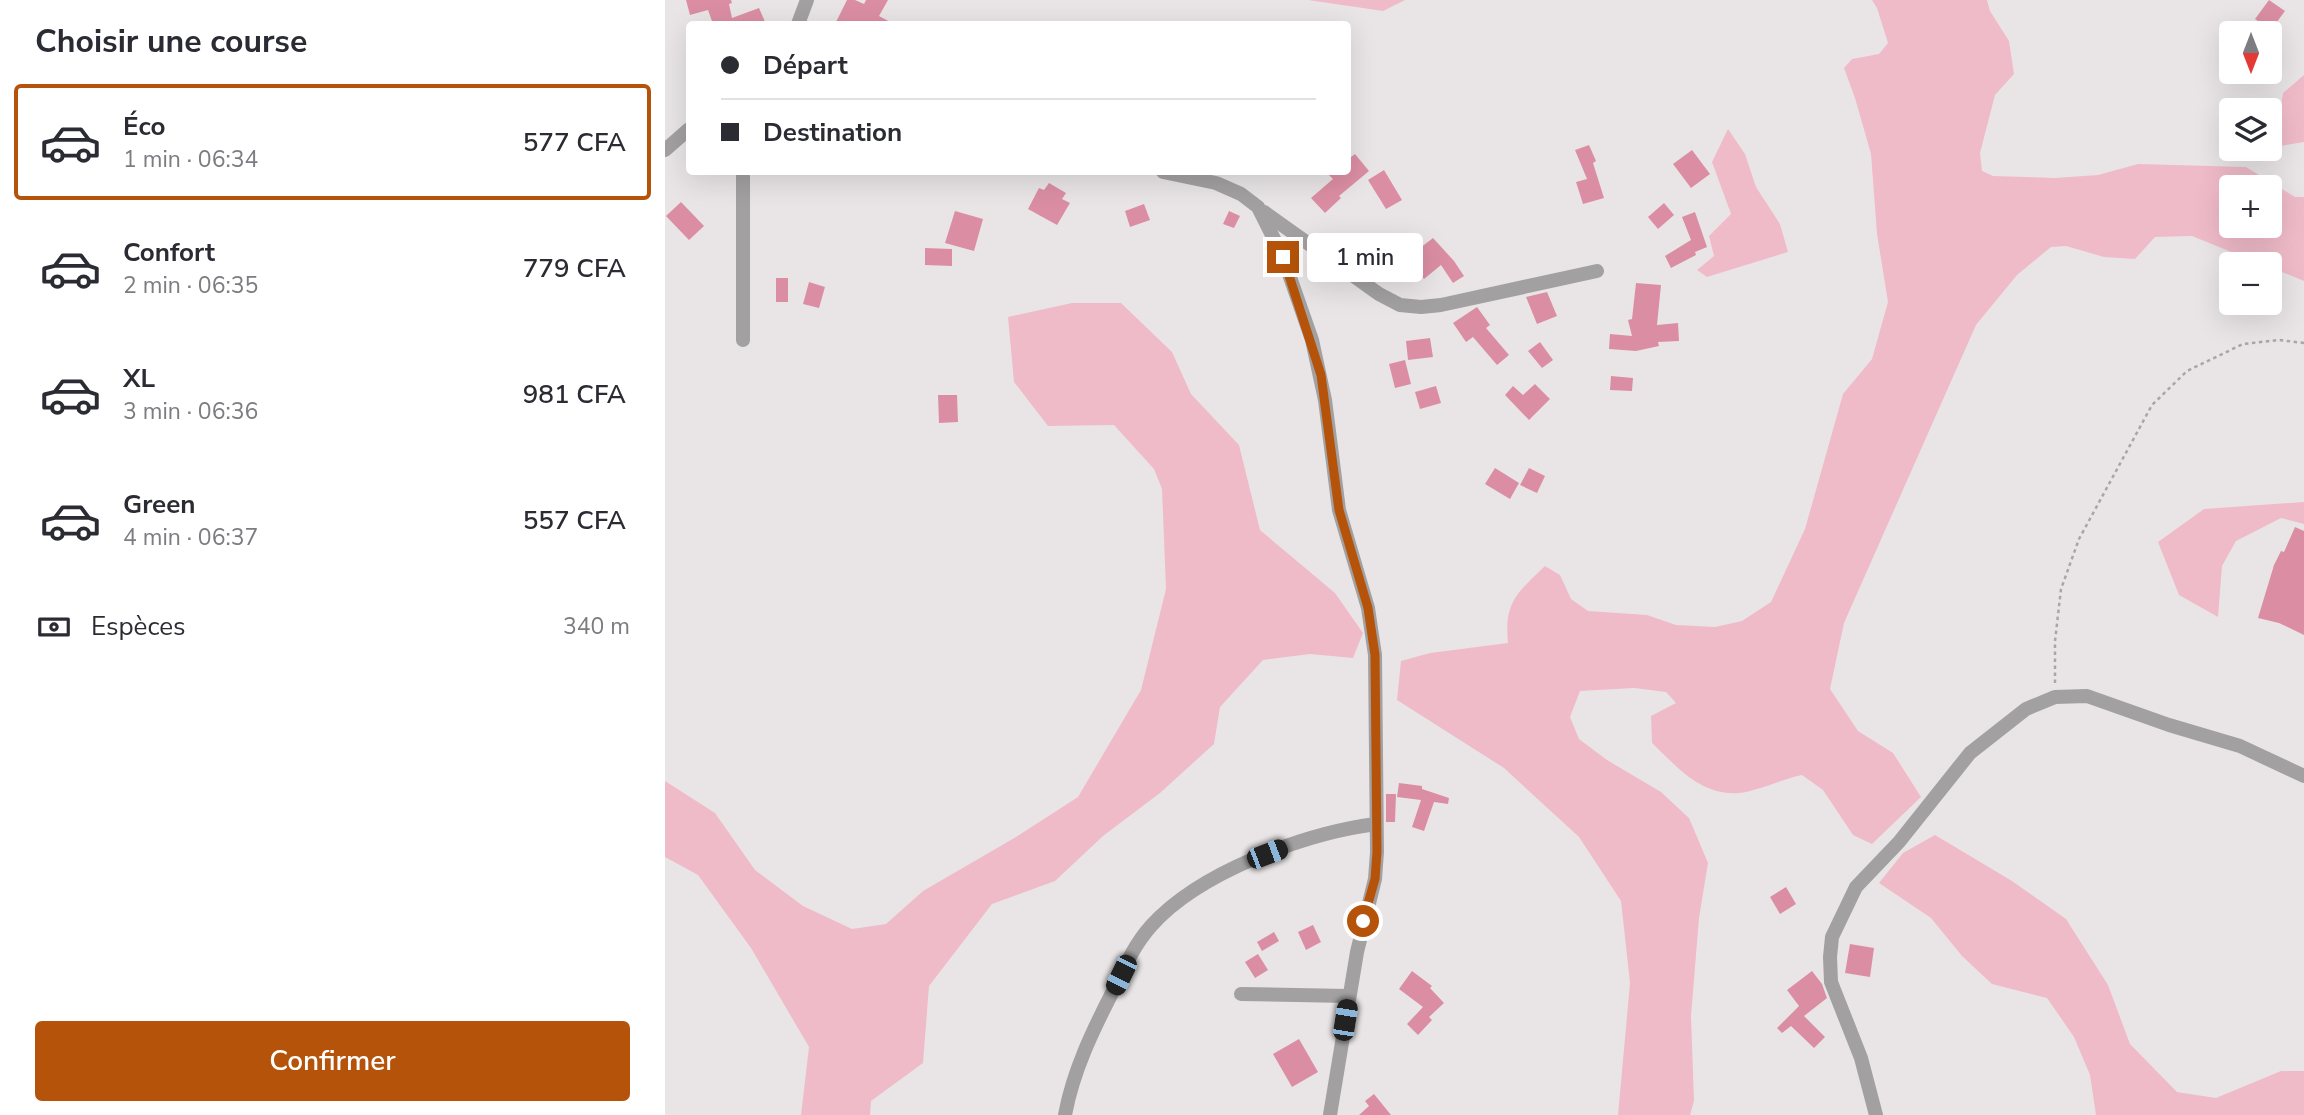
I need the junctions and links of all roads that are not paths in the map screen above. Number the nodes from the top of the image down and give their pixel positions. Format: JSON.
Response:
{"nodes":[{"id":1,"x":807,"y":0,"type":"edge"},
{"id":2,"x":799,"y":21,"type":"edge"},
{"id":3,"x":686,"y":132,"type":"edge"},
{"id":4,"x":665,"y":150,"type":"edge"},
{"id":5,"x":743,"y":175,"type":"edge"},
{"id":6,"x":1177,"y":175,"type":"edge"},
{"id":7,"x":1258,"y":207,"type":"junction"},
{"id":8,"x":1598,"y":271,"type":"dead end"},
{"id":9,"x":743,"y":340,"type":"dead end"},
{"id":10,"x":2304,"y":776,"type":"edge"},
{"id":11,"x":1376,"y":824,"type":"junction"},
{"id":12,"x":1241,"y":994,"type":"dead end"},
{"id":13,"x":1348,"y":996,"type":"junction"},
{"id":14,"x":1065,"y":1115,"type":"edge"},
{"id":15,"x":1330,"y":1115,"type":"edge"},
{"id":16,"x":1876,"y":1115,"type":"edge"}],
"edges":[{"from":1,"to":2,"type":"street"},
{"from":3,"to":4,"type":"street"},
{"from":5,"to":9,"type":"street"},
{"from":6,"to":7,"type":"street"},
{"from":7,"to":8,"type":"street"},
{"from":7,"to":11,"type":"street"},
{"from":10,"to":16,"type":"street"},
{"from":11,"to":13,"type":"street"},
{"from":11,"to":14,"type":"street"},
{"from":12,"to":13,"type":"street"},
{"from":13,"to":15,"type":"street"}]}
